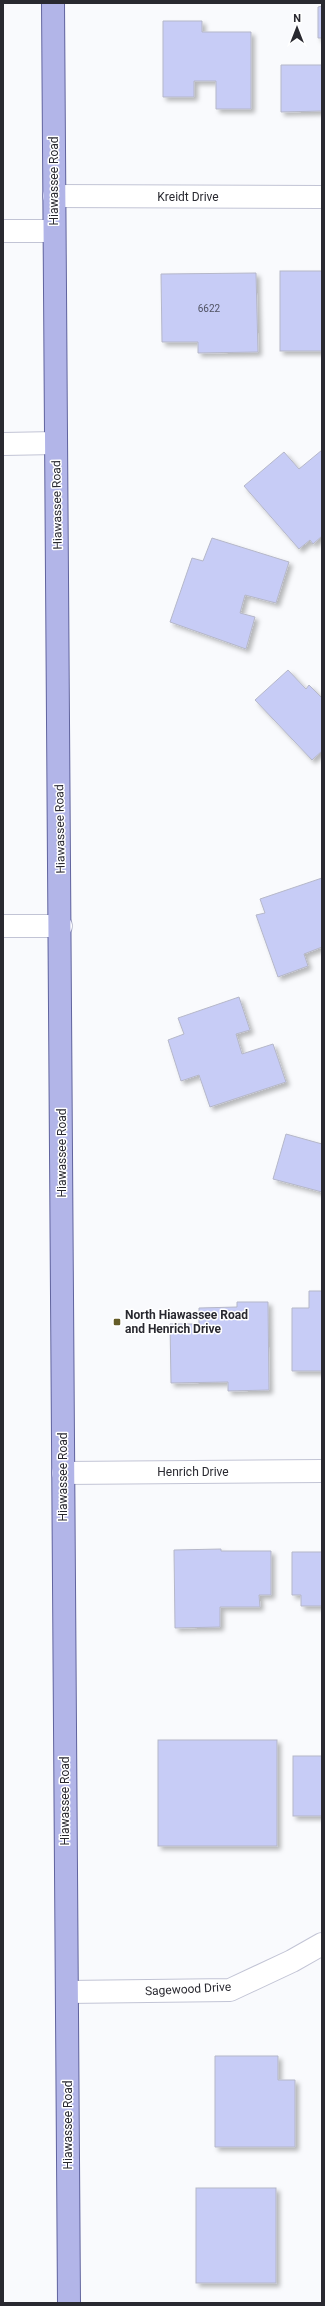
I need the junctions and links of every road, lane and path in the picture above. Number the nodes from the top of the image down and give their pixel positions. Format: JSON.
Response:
{"nodes":[{"id":1,"x":53,"y":3,"type":"edge"},
{"id":2,"x":54,"y":196,"type":"junction"},
{"id":3,"x":322,"y":197,"type":"edge"},
{"id":4,"x":3,"y":231,"type":"edge"},
{"id":5,"x":54,"y":231,"type":"junction"},
{"id":6,"x":56,"y":443,"type":"junction"},
{"id":7,"x":3,"y":444,"type":"edge"},
{"id":8,"x":3,"y":926,"type":"edge"},
{"id":9,"x":61,"y":926,"type":"junction"},
{"id":10,"x":322,"y":1471,"type":"edge"},
{"id":11,"x":63,"y":1473,"type":"junction"},
{"id":12,"x":322,"y":1944,"type":"edge"},
{"id":13,"x":67,"y":1992,"type":"junction"},
{"id":14,"x":69,"y":2303,"type":"edge"}],
"edges":[{"from":1,"to":2,"type":"main road","name":"Hiawassee Road"},
{"from":2,"to":3,"type":"street","name":"Kreidt Drive"},
{"from":2,"to":5,"type":"main road","name":"Hiawassee Road"},
{"from":4,"to":5,"type":"street"},
{"from":5,"to":6,"type":"main road","name":"Hiawassee Road"},
{"from":6,"to":7,"type":"street"},
{"from":6,"to":9,"type":"main road","name":"Hiawassee Road"},
{"from":8,"to":9,"type":"street"},
{"from":9,"to":11,"type":"main road","name":"Hiawassee Road"},
{"from":10,"to":11,"type":"street","name":"Henrich Drive"},
{"from":11,"to":13,"type":"main road","name":"Hiawassee Road"},
{"from":12,"to":13,"type":"street","name":"Sagewood Drive"},
{"from":13,"to":14,"type":"main road","name":"Hiawassee Road"}]}
